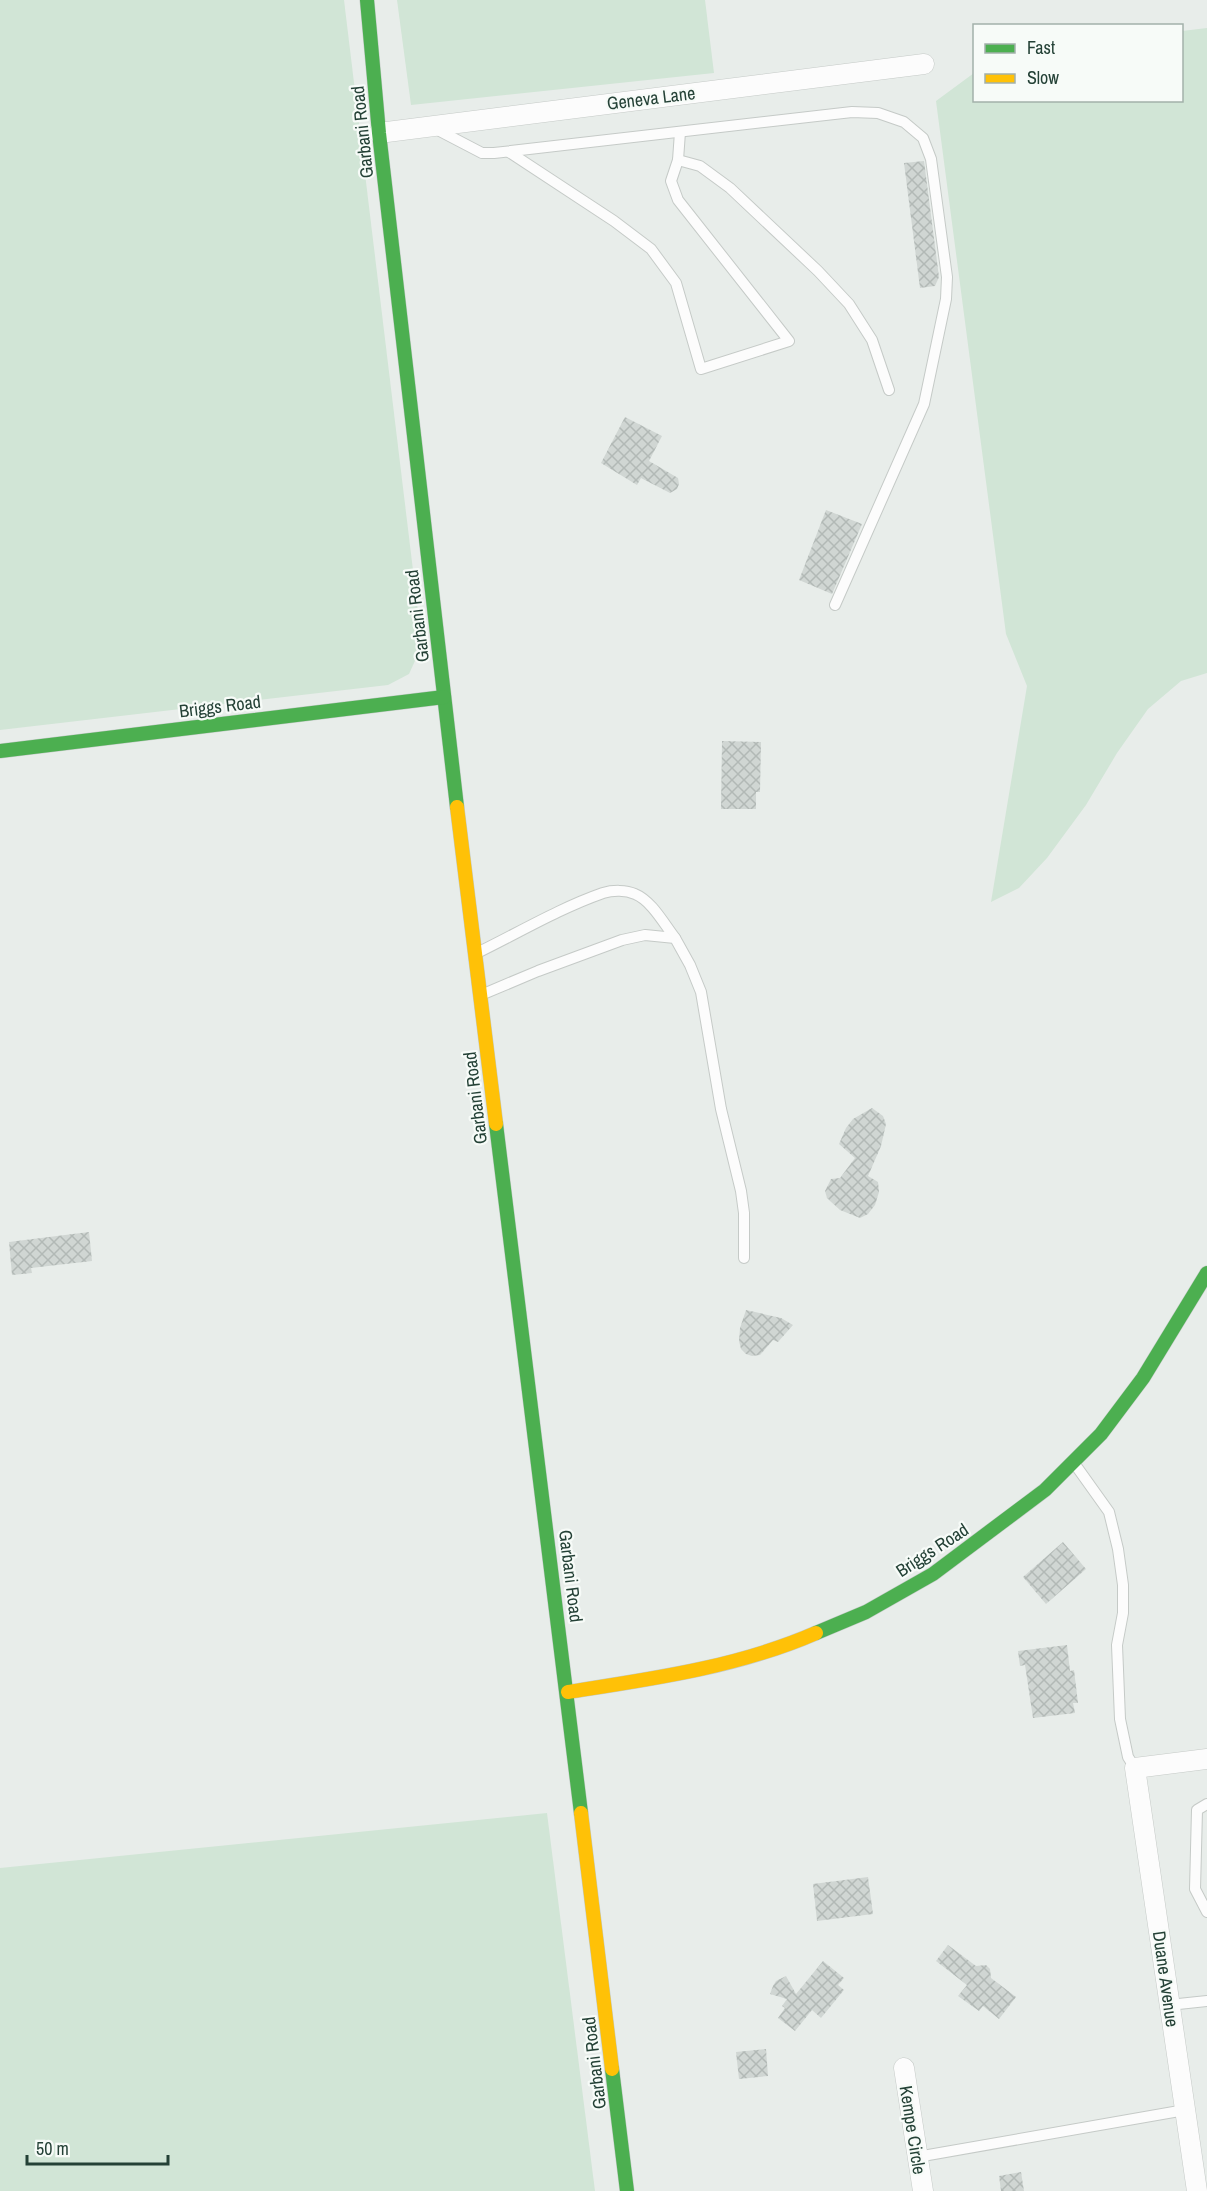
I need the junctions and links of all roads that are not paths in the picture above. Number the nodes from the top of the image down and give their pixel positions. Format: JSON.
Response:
{"nodes":[{"id":1,"x":367,"y":0,"type":"edge"},
{"id":2,"x":924,"y":64,"type":"dead end"},
{"id":3,"x":432,"y":126,"type":"junction"},
{"id":4,"x":379,"y":132,"type":"junction"},
{"id":5,"x":680,"y":132,"type":"junction"},
{"id":6,"x":509,"y":152,"type":"junction"},
{"id":7,"x":678,"y":160,"type":"junction"},
{"id":8,"x":889,"y":390,"type":"dead end"},
{"id":9,"x":835,"y":605,"type":"dead end"},
{"id":10,"x":444,"y":697,"type":"junction"},
{"id":11,"x":0,"y":751,"type":"edge"},
{"id":12,"x":675,"y":938,"type":"junction"},
{"id":13,"x":476,"y":954,"type":"junction"},
{"id":14,"x":481,"y":995,"type":"junction"},
{"id":15,"x":744,"y":1258,"type":"dead end"},
{"id":16,"x":1207,"y":1273,"type":"edge"},
{"id":17,"x":1073,"y":1462,"type":"junction"},
{"id":18,"x":567,"y":1692,"type":"junction"},
{"id":19,"x":1207,"y":1759,"type":"edge"},
{"id":20,"x":1135,"y":1768,"type":"junction"},
{"id":21,"x":1207,"y":1804,"type":"edge"},
{"id":22,"x":1207,"y":1912,"type":"edge"},
{"id":23,"x":1207,"y":2001,"type":"edge"},
{"id":24,"x":1169,"y":2005,"type":"junction"},
{"id":25,"x":904,"y":2068,"type":"dead end"},
{"id":26,"x":1185,"y":2110,"type":"junction"},
{"id":27,"x":918,"y":2157,"type":"junction"},
{"id":28,"x":627,"y":2191,"type":"edge"},
{"id":29,"x":923,"y":2191,"type":"edge"},
{"id":30,"x":1197,"y":2191,"type":"edge"}],
"edges":[{"from":1,"to":4,"type":"street","name":"Garbani Road"},
{"from":2,"to":3,"type":"street","name":"Geneva Lane"},
{"from":3,"to":4,"type":"street","name":"Geneva Lane"},
{"from":3,"to":6,"type":"lane"},
{"from":4,"to":10,"type":"street","name":"Garbani Road"},
{"from":5,"to":6,"type":"lane"},
{"from":5,"to":7,"type":"lane"},
{"from":5,"to":9,"type":"lane"},
{"from":6,"to":7,"type":"lane"},
{"from":7,"to":8,"type":"lane"},
{"from":10,"to":11,"type":"street","name":"Briggs Road"},
{"from":10,"to":13,"type":"street","name":"Garbani Road"},
{"from":12,"to":13,"type":"lane"},
{"from":12,"to":14,"type":"lane"},
{"from":12,"to":15,"type":"lane"},
{"from":13,"to":14,"type":"street","name":"Garbani Road"},
{"from":14,"to":18,"type":"street","name":"Garbani Road"},
{"from":16,"to":17,"type":"street","name":"Briggs Road"},
{"from":17,"to":18,"type":"street","name":"Briggs Road"},
{"from":17,"to":20,"type":"lane"},
{"from":18,"to":28,"type":"street","name":"Garbani Road"},
{"from":19,"to":20,"type":"street"},
{"from":20,"to":24,"type":"street","name":"Duane Avenue"},
{"from":21,"to":22,"type":"lane"},
{"from":23,"to":24,"type":"lane"},
{"from":24,"to":26,"type":"street","name":"Duane Avenue"},
{"from":25,"to":27,"type":"street","name":"Kempe Circle"},
{"from":26,"to":27,"type":"lane"},
{"from":26,"to":30,"type":"street","name":"Duane Avenue"},
{"from":27,"to":29,"type":"street","name":"Kempe Circle"}]}
